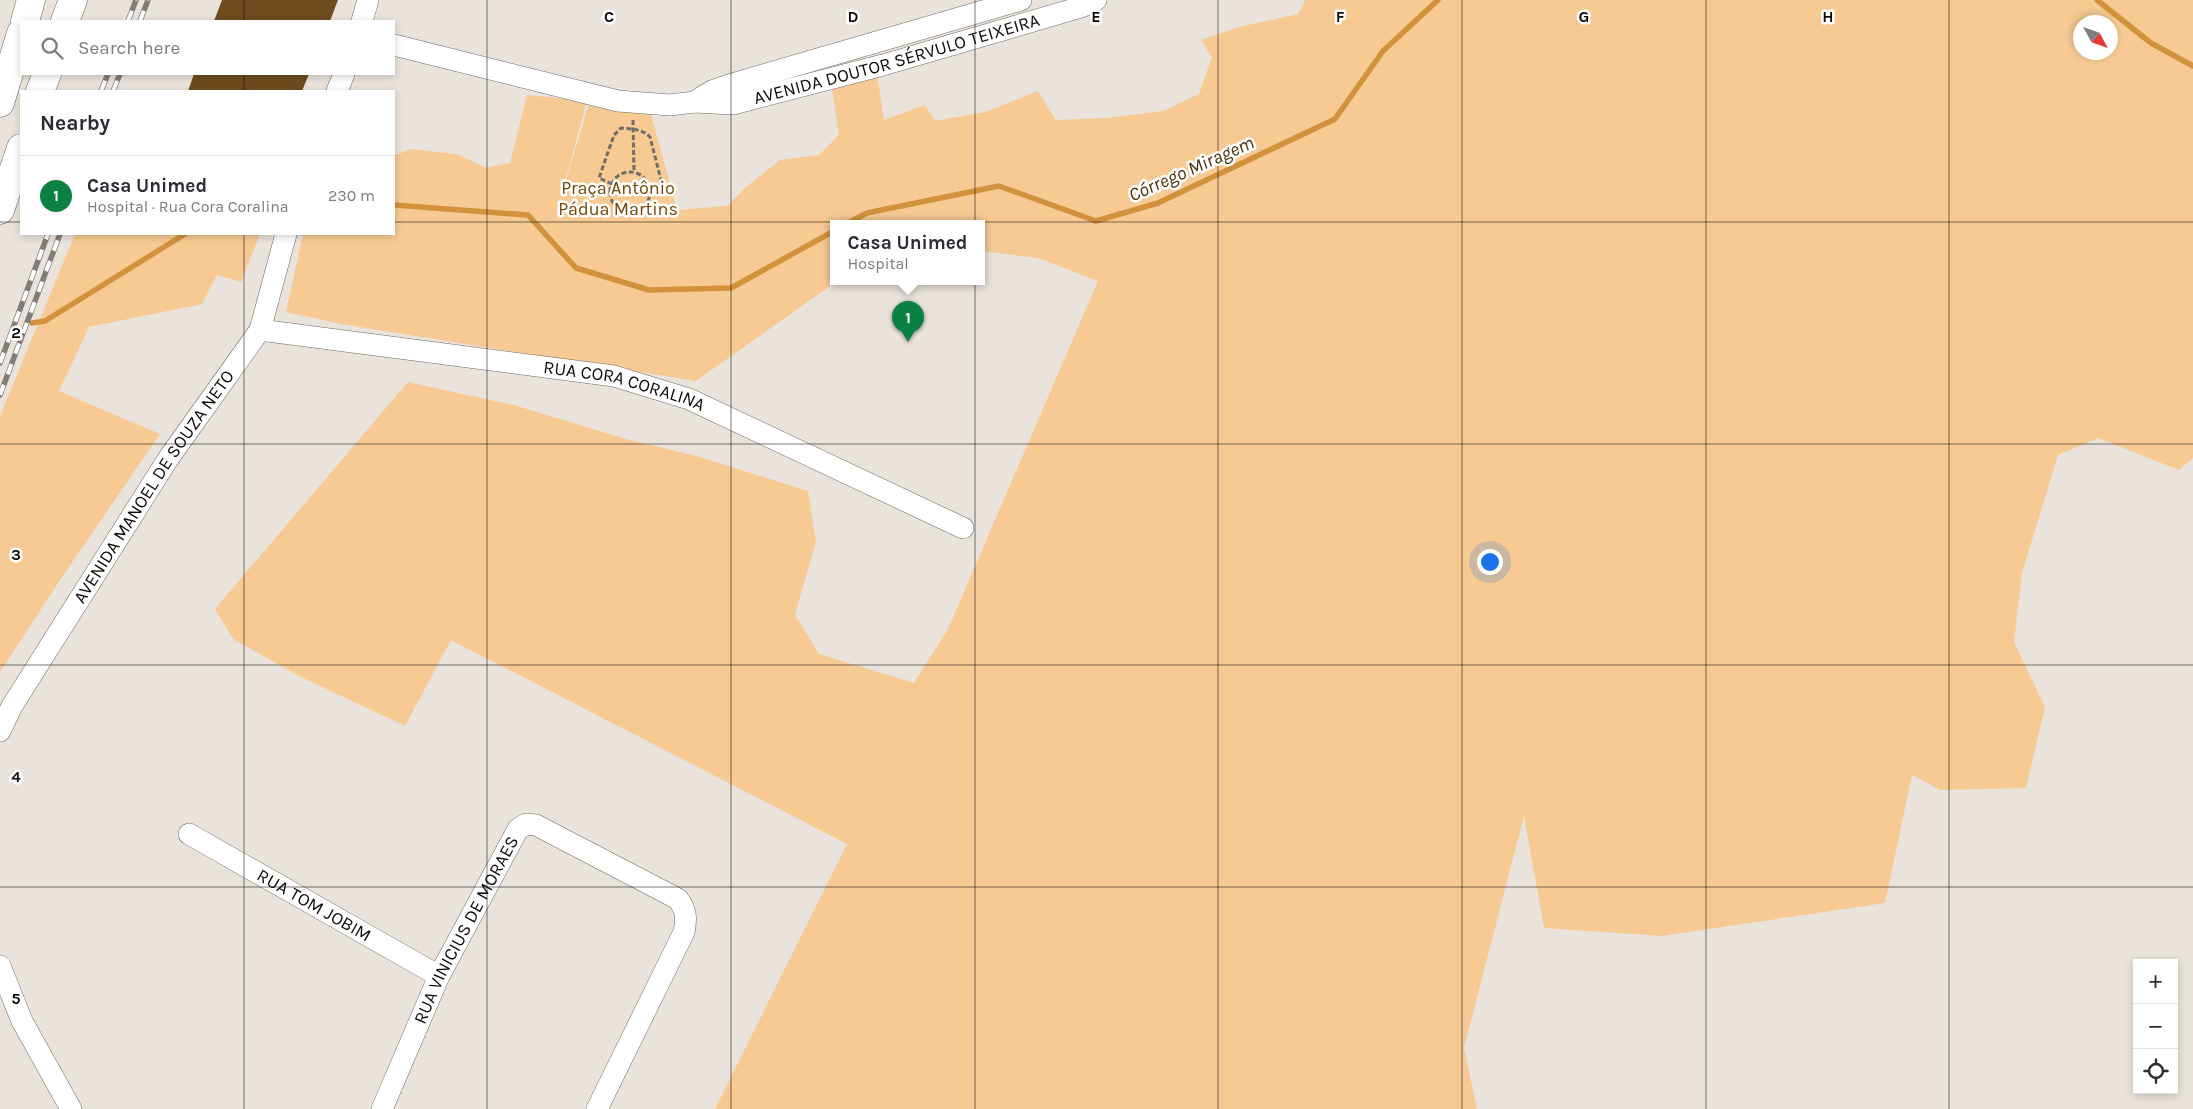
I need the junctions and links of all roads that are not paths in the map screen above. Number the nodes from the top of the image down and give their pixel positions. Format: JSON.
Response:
{"nodes":[{"id":1,"x":31,"y":0,"type":"edge"},
{"id":2,"x":72,"y":0,"type":"edge"},
{"id":3,"x":368,"y":0,"type":"edge"},
{"id":4,"x":1021,"y":0,"type":"edge"},
{"id":5,"x":1096,"y":0,"type":"edge"},
{"id":6,"x":25,"y":20,"type":"edge"},
{"id":7,"x":65,"y":20,"type":"edge"},
{"id":8,"x":362,"y":20,"type":"edge"},
{"id":9,"x":20,"y":38,"type":"edge"},
{"id":10,"x":395,"y":45,"type":"edge"},
{"id":11,"x":47,"y":75,"type":"edge"},
{"id":12,"x":344,"y":75,"type":"edge"},
{"id":13,"x":40,"y":90,"type":"edge"},
{"id":14,"x":337,"y":90,"type":"edge"},
{"id":15,"x":7,"y":102,"type":"edge"},
{"id":16,"x":694,"y":102,"type":"junction"},
{"id":17,"x":20,"y":151,"type":"edge"},
{"id":18,"x":0,"y":210,"type":"edge"},
{"id":19,"x":286,"y":235,"type":"edge"},
{"id":20,"x":260,"y":330,"type":"junction"},
{"id":21,"x":963,"y":528,"type":"dead end"},
{"id":22,"x":0,"y":731,"type":"edge"},
{"id":23,"x":189,"y":834,"type":"dead end"},
{"id":24,"x":0,"y":966,"type":"edge"},
{"id":25,"x":439,"y":976,"type":"junction"},
{"id":26,"x":71,"y":1109,"type":"edge"},
{"id":27,"x":382,"y":1109,"type":"edge"},
{"id":28,"x":597,"y":1109,"type":"edge"}],
"edges":[{"from":1,"to":6,"type":"main road"},
{"from":2,"to":7,"type":"main road"},
{"from":3,"to":8,"type":"street"},
{"from":4,"to":16,"type":"street","name":"AVENIDA DOUTOR SÉRVULO TEIXEIRA"},
{"from":5,"to":16,"type":"street","name":"AVENIDA DOUTOR SÉRVULO TEIXEIRA"},
{"from":9,"to":15,"type":"main road"},
{"from":10,"to":16,"type":"street","name":"AVENIDA DOUTOR SÉRVULO TEIXEIRA"},
{"from":11,"to":13,"type":"main road"},
{"from":12,"to":14,"type":"street"},
{"from":17,"to":18,"type":"main road"},
{"from":19,"to":20,"type":"street","name":"AVENIDA MANOEL DE SOUZA NETO"},
{"from":20,"to":21,"type":"street","name":"RUA CORA CORALINA"},
{"from":20,"to":22,"type":"street","name":"AVENIDA MANOEL DE SOUZA NETO"},
{"from":23,"to":25,"type":"street","name":"RUA TOM JOBIM"},
{"from":24,"to":26,"type":"street"},
{"from":25,"to":27,"type":"street","name":"RUA VINICIUS DE MORAES"},
{"from":25,"to":28,"type":"street","name":"RUA VINICIUS DE MORAES"}]}
